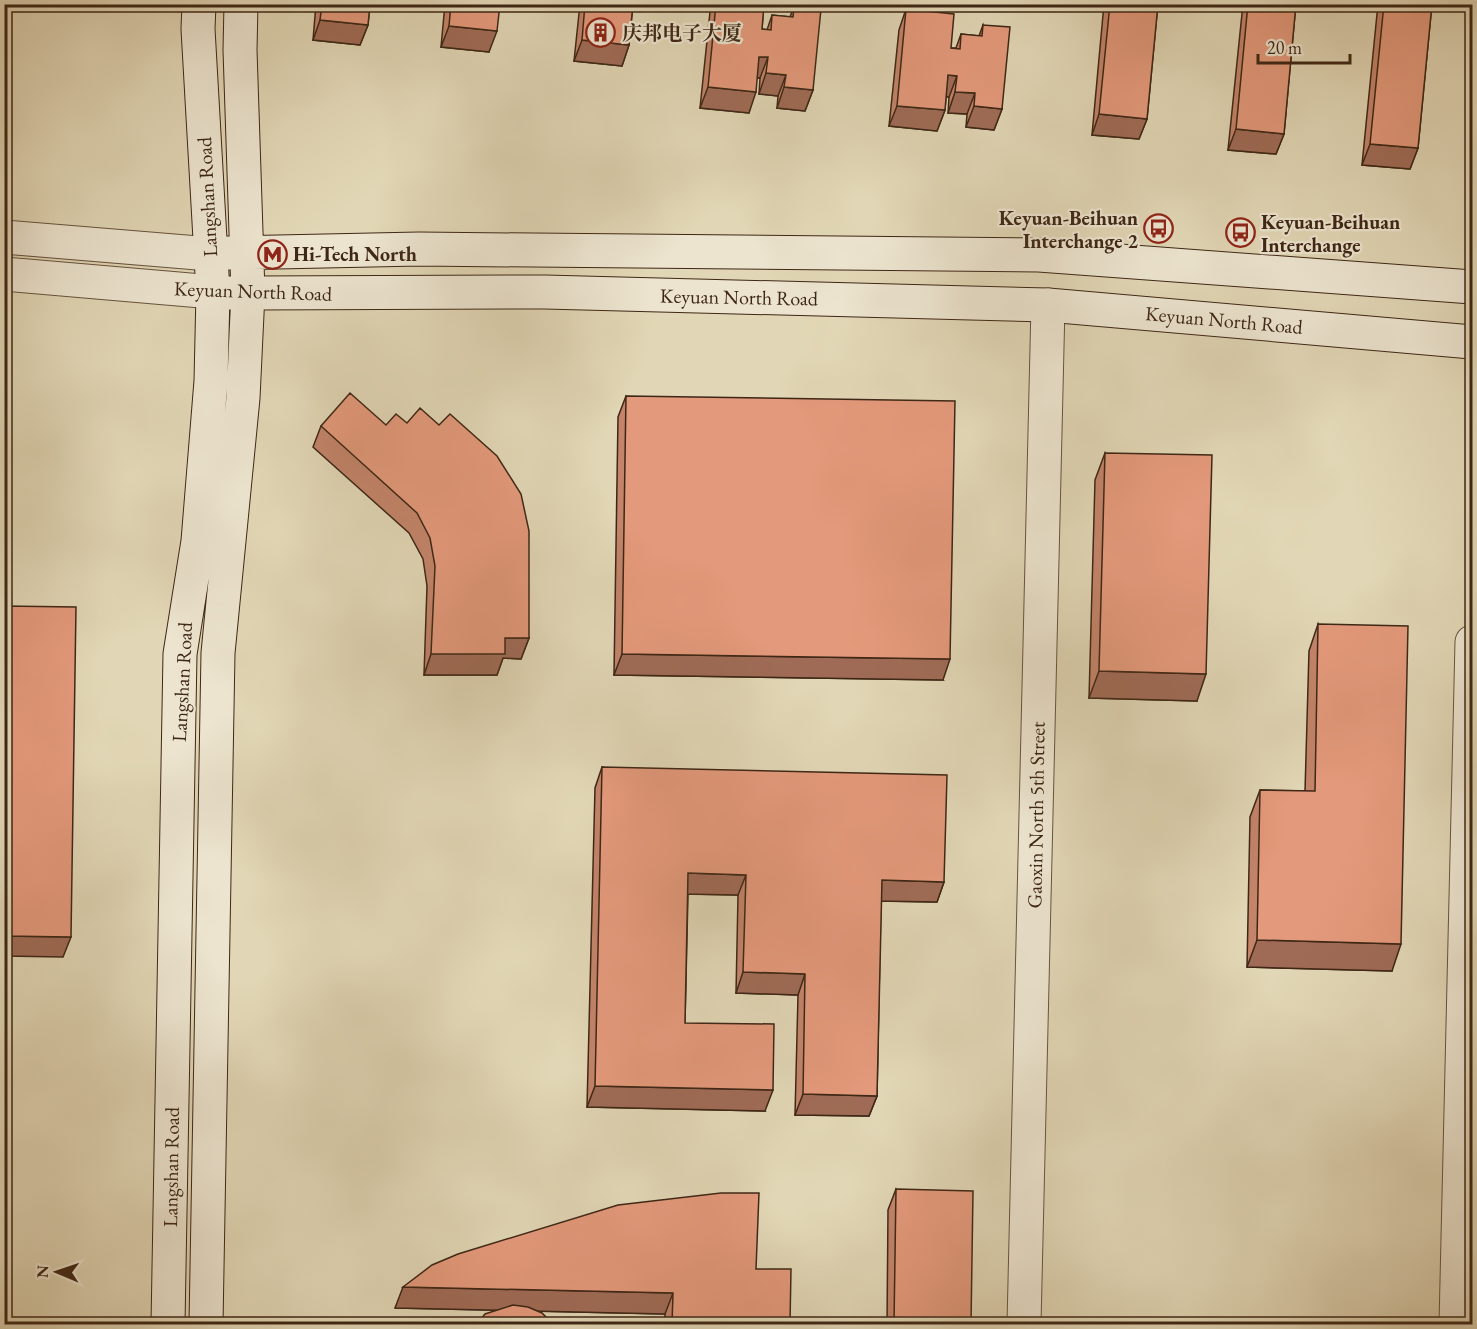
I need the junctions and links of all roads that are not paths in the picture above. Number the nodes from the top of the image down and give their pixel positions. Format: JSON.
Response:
{"nodes":[{"id":1,"x":200,"y":4,"type":"edge"},
{"id":2,"x":241,"y":4,"type":"edge"},
{"id":3,"x":4,"y":237,"type":"edge"},
{"id":4,"x":246,"y":253,"type":"junction"},
{"id":5,"x":210,"y":254,"type":"junction"},
{"id":6,"x":4,"y":274,"type":"edge"},
{"id":7,"x":1473,"y":287,"type":"edge"},
{"id":8,"x":213,"y":292,"type":"junction"},
{"id":9,"x":248,"y":293,"type":"junction"},
{"id":10,"x":1048,"y":304,"type":"junction"},
{"id":11,"x":1473,"y":342,"type":"edge"},
{"id":12,"x":1473,"y":642,"type":"edge"},
{"id":13,"x":168,"y":1324,"type":"edge"},
{"id":14,"x":206,"y":1324,"type":"edge"},
{"id":15,"x":1024,"y":1324,"type":"edge"},
{"id":16,"x":1456,"y":1324,"type":"edge"}],
"edges":[{"from":1,"to":5,"type":"main road","name":"Langshan Road"},
{"from":2,"to":4,"type":"main road","name":"Langshan Road"},
{"from":3,"to":5,"type":"main road","name":"Keyuan North Road"},
{"from":4,"to":5,"type":"main road","name":"Keyuan North Road"},
{"from":4,"to":7,"type":"main road","name":"Keyuan North Road"},
{"from":4,"to":9,"type":"main road","name":"Langshan Road"},
{"from":5,"to":8,"type":"main road","name":"Langshan Road"},
{"from":6,"to":8,"type":"main road","name":"Keyuan North Road"},
{"from":8,"to":9,"type":"main road","name":"Keyuan North Road"},
{"from":8,"to":13,"type":"main road","name":"Langshan Road"},
{"from":9,"to":10,"type":"main road","name":"Keyuan North Road"},
{"from":9,"to":14,"type":"main road","name":"Langshan Road"},
{"from":10,"to":11,"type":"main road","name":"Keyuan North Road"},
{"from":10,"to":15,"type":"main road","name":"Gaoxin North 5th Street"},
{"from":12,"to":16,"type":"main road"}]}
